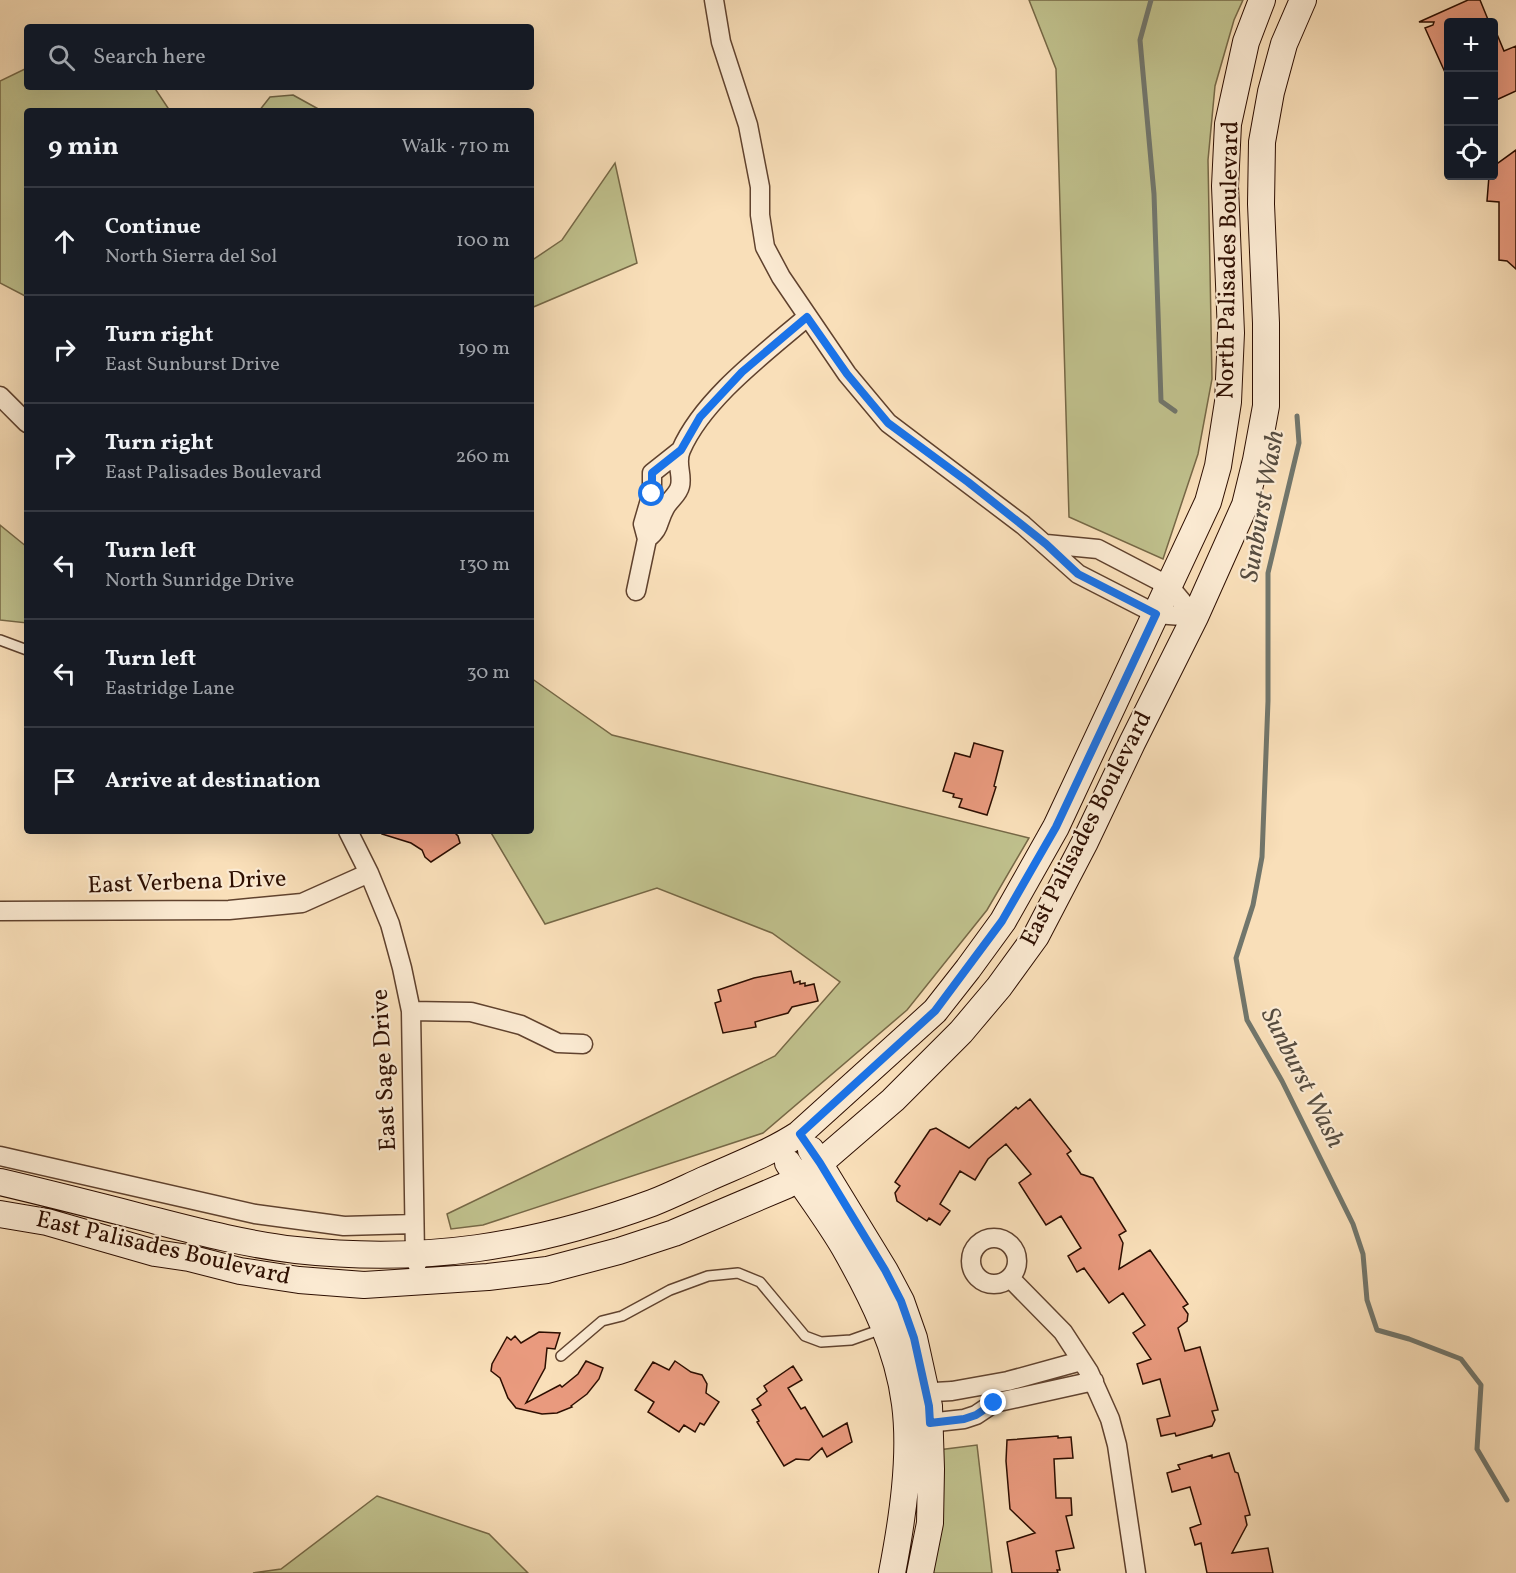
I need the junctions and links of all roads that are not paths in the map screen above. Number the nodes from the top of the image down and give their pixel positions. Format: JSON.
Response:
{"nodes":[{"id":1,"x":714,"y":0,"type":"edge"},
{"id":2,"x":1262,"y":0,"type":"edge"},
{"id":3,"x":1303,"y":0,"type":"edge"},
{"id":4,"x":807,"y":317,"type":"junction"},
{"id":5,"x":0,"y":396,"type":"edge"},
{"id":6,"x":24,"y":420,"type":"edge"},
{"id":7,"x":681,"y":450,"type":"junction"},
{"id":8,"x":647,"y":539,"type":"junction"},
{"id":9,"x":1046,"y":544,"type":"junction"},
{"id":10,"x":1169,"y":586,"type":"junction"},
{"id":11,"x":636,"y":591,"type":"dead end"},
{"id":12,"x":1156,"y":614,"type":"junction"},
{"id":13,"x":1195,"y":617,"type":"junction"},
{"id":14,"x":0,"y":640,"type":"edge"},
{"id":15,"x":24,"y":649,"type":"edge"},
{"id":16,"x":350,"y":834,"type":"edge"},
{"id":17,"x":369,"y":873,"type":"junction"},
{"id":18,"x":0,"y":911,"type":"edge"},
{"id":19,"x":411,"y":1011,"type":"junction"},
{"id":20,"x":583,"y":1044,"type":"dead end"},
{"id":21,"x":789,"y":1141,"type":"junction"},
{"id":22,"x":0,"y":1156,"type":"edge"},
{"id":23,"x":820,"y":1163,"type":"junction"},
{"id":24,"x":798,"y":1178,"type":"junction"},
{"id":25,"x":0,"y":1182,"type":"edge"},
{"id":26,"x":0,"y":1214,"type":"edge"},
{"id":27,"x":414,"y":1224,"type":"junction"},
{"id":28,"x":415,"y":1255,"type":"junction"},
{"id":29,"x":1010,"y":1278,"type":"dead end"},
{"id":30,"x":421,"y":1282,"type":"junction"},
{"id":31,"x":884,"y":1329,"type":"junction"},
{"id":32,"x":561,"y":1356,"type":"dead end"},
{"id":33,"x":1081,"y":1361,"type":"junction"},
{"id":34,"x":1094,"y":1381,"type":"junction"},
{"id":35,"x":915,"y":1394,"type":"junction"},
{"id":36,"x":918,"y":1425,"type":"junction"},
{"id":37,"x":892,"y":1573,"type":"edge"},
{"id":38,"x":920,"y":1573,"type":"edge"},
{"id":39,"x":1136,"y":1573,"type":"edge"}],
"edges":[{"from":1,"to":4,"type":"street"},
{"from":2,"to":10,"type":"street","name":"North Palisades Boulevard"},
{"from":3,"to":13,"type":"street","name":"North Palisades Boulevard"},
{"from":4,"to":7,"type":"street"},
{"from":4,"to":9,"type":"street"},
{"from":5,"to":6,"type":"street"},
{"from":7,"to":8,"type":"street"},
{"from":7,"to":8,"type":"street"},
{"from":8,"to":11,"type":"street"},
{"from":9,"to":10,"type":"street"},
{"from":9,"to":12,"type":"street"},
{"from":10,"to":12,"type":"street","name":"East Palisades Boulevard"},
{"from":10,"to":13,"type":"street"},
{"from":12,"to":13,"type":"street"},
{"from":12,"to":21,"type":"street","name":"East Palisades Boulevard"},
{"from":13,"to":23,"type":"street","name":"East Palisades Boulevard"},
{"from":14,"to":15,"type":"lane"},
{"from":16,"to":17,"type":"street","name":"East Sage Drive"},
{"from":17,"to":18,"type":"street","name":"East Verbena Drive"},
{"from":17,"to":19,"type":"street","name":"East Sage Drive"},
{"from":19,"to":20,"type":"street"},
{"from":19,"to":27,"type":"street","name":"East Sage Drive"},
{"from":21,"to":23,"type":"street"},
{"from":21,"to":24,"type":"street"},
{"from":21,"to":28,"type":"street","name":"East Palisades Boulevard"},
{"from":22,"to":27,"type":"street"},
{"from":23,"to":24,"type":"street","name":"East Palisades Boulevard"},
{"from":23,"to":35,"type":"street"},
{"from":24,"to":30,"type":"street","name":"East Palisades Boulevard"},
{"from":24,"to":31,"type":"street"},
{"from":25,"to":28,"type":"street","name":"East Palisades Boulevard"},
{"from":26,"to":30,"type":"street","name":"East Palisades Boulevard"},
{"from":27,"to":28,"type":"street","name":"East Sage Drive"},
{"from":28,"to":30,"type":"street","name":"East Sage Drive"},
{"from":29,"to":33,"type":"street"},
{"from":31,"to":32,"type":"lane"},
{"from":31,"to":35,"type":"street"},
{"from":33,"to":34,"type":"street"},
{"from":33,"to":35,"type":"street"},
{"from":34,"to":36,"type":"street"},
{"from":34,"to":39,"type":"street"},
{"from":35,"to":36,"type":"street"},
{"from":36,"to":37,"type":"street"},
{"from":36,"to":38,"type":"street"}]}
